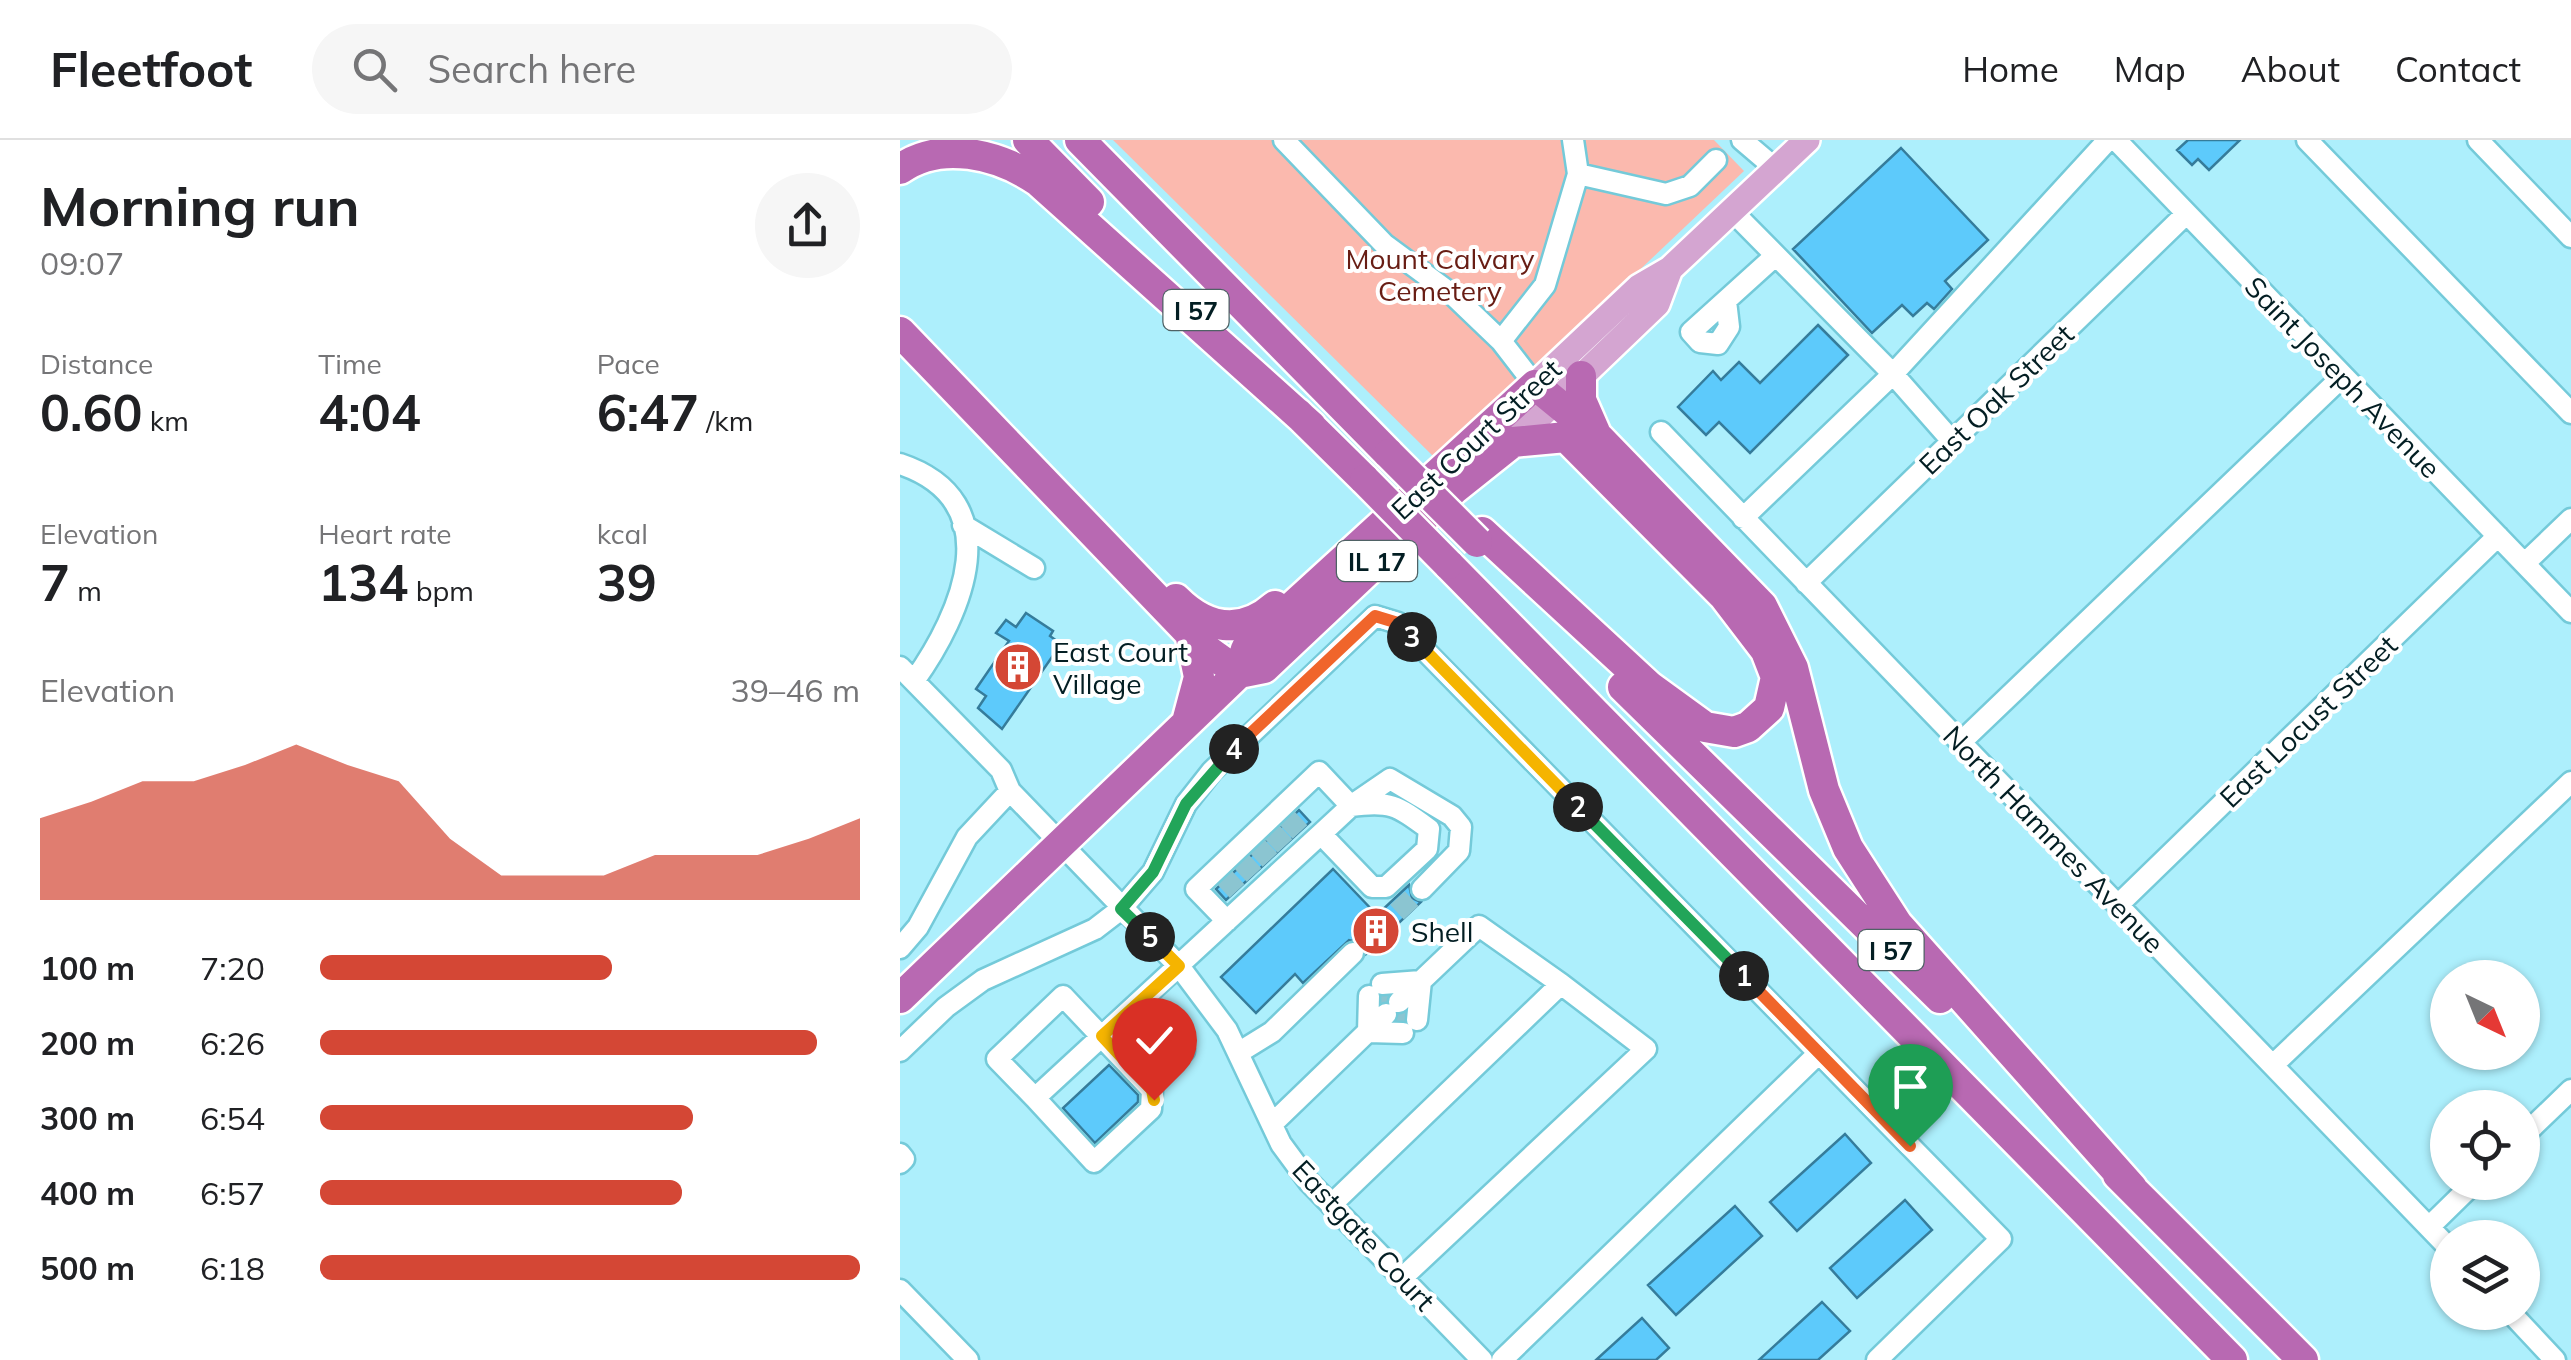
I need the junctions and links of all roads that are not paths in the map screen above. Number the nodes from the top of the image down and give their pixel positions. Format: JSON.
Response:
{"nodes":[{"id":1,"x":1028,"y":140,"type":"edge"},
{"id":2,"x":1080,"y":140,"type":"edge"},
{"id":3,"x":1284,"y":140,"type":"edge"},
{"id":4,"x":1573,"y":140,"type":"edge"},
{"id":5,"x":1742,"y":140,"type":"edge"},
{"id":6,"x":1807,"y":140,"type":"edge"},
{"id":7,"x":2112,"y":140,"type":"edge"},
{"id":8,"x":2307,"y":140,"type":"edge"},
{"id":9,"x":2478,"y":140,"type":"edge"},
{"id":10,"x":1716,"y":160,"type":"dead end"},
{"id":11,"x":900,"y":169,"type":"edge"},
{"id":12,"x":1776,"y":169,"type":"junction"},
{"id":13,"x":1578,"y":174,"type":"junction"},
{"id":14,"x":1732,"y":211,"type":"junction"},
{"id":15,"x":2186,"y":214,"type":"junction"},
{"id":16,"x":2571,"y":237,"type":"edge"},
{"id":17,"x":1774,"y":257,"type":"junction"},
{"id":18,"x":1670,"y":269,"type":"junction"},
{"id":19,"x":1726,"y":301,"type":"dead end"},
{"id":20,"x":900,"y":306,"type":"edge"},
{"id":21,"x":900,"y":332,"type":"edge"},
{"id":22,"x":1501,"y":341,"type":"junction"},
{"id":23,"x":1893,"y":374,"type":"junction"},
{"id":24,"x":1581,"y":376,"type":"junction"},
{"id":25,"x":2341,"y":378,"type":"junction"},
{"id":26,"x":1544,"y":394,"type":"junction"},
{"id":27,"x":2571,"y":414,"type":"edge"},
{"id":28,"x":1311,"y":426,"type":"junction"},
{"id":29,"x":1661,"y":432,"type":"dead end"},
{"id":30,"x":1596,"y":435,"type":"junction"},
{"id":31,"x":1566,"y":437,"type":"junction"},
{"id":32,"x":1952,"y":441,"type":"junction"},
{"id":33,"x":1512,"y":442,"type":"junction"},
{"id":34,"x":900,"y":464,"type":"edge"},
{"id":35,"x":1743,"y":518,"type":"junction"},
{"id":36,"x":2571,"y":519,"type":"edge"},
{"id":37,"x":963,"y":525,"type":"junction"},
{"id":38,"x":2498,"y":536,"type":"junction"},
{"id":39,"x":1480,"y":537,"type":"junction"},
{"id":40,"x":1346,"y":558,"type":"junction"},
{"id":41,"x":2524,"y":563,"type":"junction"},
{"id":42,"x":1034,"y":568,"type":"dead end"},
{"id":43,"x":1806,"y":583,"type":"junction"},
{"id":44,"x":2571,"y":612,"type":"edge"},
{"id":45,"x":1195,"y":627,"type":"junction"},
{"id":46,"x":1239,"y":673,"type":"junction"},
{"id":47,"x":907,"y":674,"type":"edge"},
{"id":48,"x":1187,"y":722,"type":"junction"},
{"id":49,"x":1961,"y":742,"type":"junction"},
{"id":50,"x":2571,"y":782,"type":"edge"},
{"id":51,"x":1010,"y":791,"type":"junction"},
{"id":52,"x":1351,"y":806,"type":"junction"},
{"id":53,"x":1283,"y":839,"type":"junction"},
{"id":54,"x":1061,"y":844,"type":"junction"},
{"id":55,"x":1248,"y":869,"type":"junction"},
{"id":56,"x":1231,"y":885,"type":"junction"},
{"id":57,"x":1422,"y":888,"type":"tunnel mouth"},
{"id":58,"x":2118,"y":905,"type":"junction"},
{"id":59,"x":1121,"y":909,"type":"junction"},
{"id":60,"x":1227,"y":921,"type":"junction"},
{"id":61,"x":900,"y":948,"type":"edge"},
{"id":62,"x":1353,"y":954,"type":"tunnel mouth"},
{"id":63,"x":1179,"y":966,"type":"junction"},
{"id":64,"x":1560,"y":984,"type":"junction"},
{"id":65,"x":900,"y":998,"type":"edge"},
{"id":66,"x":1139,"y":1002,"type":"junction"},
{"id":67,"x":1393,"y":1008,"type":"junction"},
{"id":68,"x":1368,"y":1032,"type":"junction"},
{"id":69,"x":1102,"y":1036,"type":"junction"},
{"id":70,"x":900,"y":1050,"type":"edge"},
{"id":71,"x":1184,"y":1051,"type":"dead end"},
{"id":72,"x":1238,"y":1053,"type":"junction"},
{"id":73,"x":1820,"y":1053,"type":"junction"},
{"id":74,"x":2273,"y":1066,"type":"junction"},
{"id":75,"x":2571,"y":1090,"type":"edge"},
{"id":76,"x":1035,"y":1098,"type":"junction"},
{"id":77,"x":2540,"y":1120,"type":"edge"},
{"id":78,"x":1272,"y":1124,"type":"junction"},
{"id":79,"x":900,"y":1154,"type":"edge"},
{"id":80,"x":900,"y":1163,"type":"edge"},
{"id":81,"x":2132,"y":1188,"type":"junction"},
{"id":82,"x":2457,"y":1200,"type":"edge"},
{"id":83,"x":1331,"y":1205,"type":"junction"},
{"id":84,"x":2429,"y":1227,"type":"joint"},
{"id":85,"x":1402,"y":1278,"type":"junction"},
{"id":86,"x":900,"y":1290,"type":"edge"},
{"id":87,"x":2526,"y":1330,"type":"edge"},
{"id":88,"x":968,"y":1360,"type":"edge"},
{"id":89,"x":1482,"y":1360,"type":"edge"},
{"id":90,"x":1502,"y":1360,"type":"edge"},
{"id":91,"x":1877,"y":1360,"type":"edge"},
{"id":92,"x":2232,"y":1360,"type":"edge"},
{"id":93,"x":2304,"y":1360,"type":"edge"},
{"id":94,"x":2554,"y":1360,"type":"edge"}],
"edges":[{"from":1,"to":28,"type":"highway","number":"I 57"},
{"from":2,"to":39,"type":"highway","number":"I 57","bridge":true},
{"from":3,"to":22,"type":"street"},
{"from":4,"to":13,"type":"street"},
{"from":5,"to":12,"type":"street"},
{"from":6,"to":12,"type":"main road","name":"East Court Street","number":"IL 17"},
{"from":7,"to":15,"type":"street","name":"Saint Joseph Avenue"},
{"from":7,"to":23,"type":"street"},
{"from":8,"to":27,"type":"street"},
{"from":9,"to":16,"type":"street"},
{"from":10,"to":13,"type":"street"},
{"from":11,"to":28,"type":"highway"},
{"from":12,"to":14,"type":"main road","name":"East Court Street","number":"IL 17"},
{"from":13,"to":22,"type":"street"},
{"from":14,"to":17,"type":"street"},
{"from":14,"to":18,"type":"main road","name":"East Court Street","number":"IL 17"},
{"from":15,"to":25,"type":"street","name":"Saint Joseph Avenue"},
{"from":15,"to":32,"type":"street","name":"East Oak Street"},
{"from":17,"to":19,"type":"street"},
{"from":17,"to":23,"type":"street"},
{"from":18,"to":24,"type":"main road","number":"IL 17"},
{"from":18,"to":26,"type":"main road","name":"East Court Street","number":"IL 17"},
{"from":20,"to":45,"type":"highway"},
{"from":21,"to":45,"type":"highway"},
{"from":22,"to":26,"type":"street"},
{"from":23,"to":32,"type":"street"},
{"from":23,"to":35,"type":"street"},
{"from":24,"to":26,"type":"main road","number":"IL 17"},
{"from":24,"to":30,"type":"highway"},
{"from":25,"to":38,"type":"street","name":"Saint Joseph Avenue"},
{"from":25,"to":49,"type":"street"},
{"from":26,"to":30,"type":"highway"},
{"from":26,"to":31,"type":"highway"},
{"from":26,"to":33,"type":"main road","number":"IL 17"},
{"from":26,"to":40,"type":"highway","name":"East Court Street","number":"IL 17"},
{"from":28,"to":92,"type":"highway","number":"I 57","bridge":true},
{"from":29,"to":35,"type":"street","name":"North Hammes Avenue"},
{"from":30,"to":81,"type":"highway"},
{"from":31,"to":33,"type":"highway"},
{"from":31,"to":39,"type":"highway"},
{"from":32,"to":43,"type":"street","name":"East Oak Street"},
{"from":33,"to":46,"type":"highway","number":"IL 17"},
{"from":34,"to":37,"type":"street"},
{"from":35,"to":43,"type":"street","name":"North Hammes Avenue"},
{"from":36,"to":41,"type":"street"},
{"from":37,"to":42,"type":"street"},
{"from":37,"to":47,"type":"street"},
{"from":38,"to":41,"type":"street","name":"Saint Joseph Avenue"},
{"from":38,"to":58,"type":"street","name":"East Locust Street"},
{"from":39,"to":81,"type":"highway","number":"I 57"},
{"from":40,"to":45,"type":"highway"},
{"from":40,"to":46,"type":"highway","name":"East Court Street","number":"IL 17"},
{"from":41,"to":44,"type":"street","name":"Saint Joseph Avenue"},
{"from":43,"to":49,"type":"street","name":"North Hammes Avenue"},
{"from":45,"to":46,"type":"highway"},
{"from":45,"to":48,"type":"highway"},
{"from":46,"to":48,"type":"highway","name":"East Court Street","number":"IL 17"},
{"from":47,"to":51,"type":"street","name":"Eastgate Court"},
{"from":48,"to":54,"type":"highway","name":"East Court Street","number":"IL 17"},
{"from":49,"to":58,"type":"street","name":"North Hammes Avenue"},
{"from":50,"to":74,"type":"street"},
{"from":51,"to":54,"type":"street","name":"Eastgate Court"},
{"from":51,"to":61,"type":"street"},
{"from":52,"to":53,"type":"street"},
{"from":52,"to":53,"type":"street"},
{"from":52,"to":53,"type":"street"},
{"from":52,"to":57,"type":"street"},
{"from":53,"to":55,"type":"street"},
{"from":53,"to":55,"type":"street"},
{"from":54,"to":59,"type":"street","name":"Eastgate Court"},
{"from":54,"to":65,"type":"highway","name":"East Court Street","number":"IL 17"},
{"from":55,"to":56,"type":"street"},
{"from":55,"to":56,"type":"street"},
{"from":56,"to":60,"type":"street"},
{"from":56,"to":60,"type":"street"},
{"from":58,"to":74,"type":"street","name":"North Hammes Avenue"},
{"from":59,"to":63,"type":"street","name":"Eastgate Court"},
{"from":59,"to":70,"type":"street"},
{"from":59,"to":73,"type":"street"},
{"from":60,"to":63,"type":"street"},
{"from":62,"to":72,"type":"street"},
{"from":63,"to":66,"type":"street"},
{"from":63,"to":72,"type":"street","name":"Eastgate Court"},
{"from":64,"to":67,"type":"street"},
{"from":64,"to":83,"type":"street"},
{"from":64,"to":85,"type":"street"},
{"from":66,"to":69,"type":"street"},
{"from":66,"to":71,"type":"street"},
{"from":67,"to":68,"type":"street"},
{"from":67,"to":68,"type":"street"},
{"from":68,"to":78,"type":"street"},
{"from":69,"to":76,"type":"street"},
{"from":69,"to":76,"type":"street"},
{"from":69,"to":76,"type":"street"},
{"from":72,"to":78,"type":"street","name":"Eastgate Court"},
{"from":73,"to":90,"type":"street"},
{"from":73,"to":91,"type":"street"},
{"from":74,"to":84,"type":"street","name":"North Hammes Avenue"},
{"from":75,"to":77,"type":"street"},
{"from":78,"to":83,"type":"street","name":"Eastgate Court"},
{"from":79,"to":80,"type":"street"},
{"from":81,"to":93,"type":"highway","number":"I 57"},
{"from":82,"to":84,"type":"street"},
{"from":83,"to":85,"type":"street","name":"Eastgate Court"},
{"from":85,"to":89,"type":"street","name":"Eastgate Court"},
{"from":86,"to":88,"type":"street"},
{"from":87,"to":94,"type":"street"}]}
